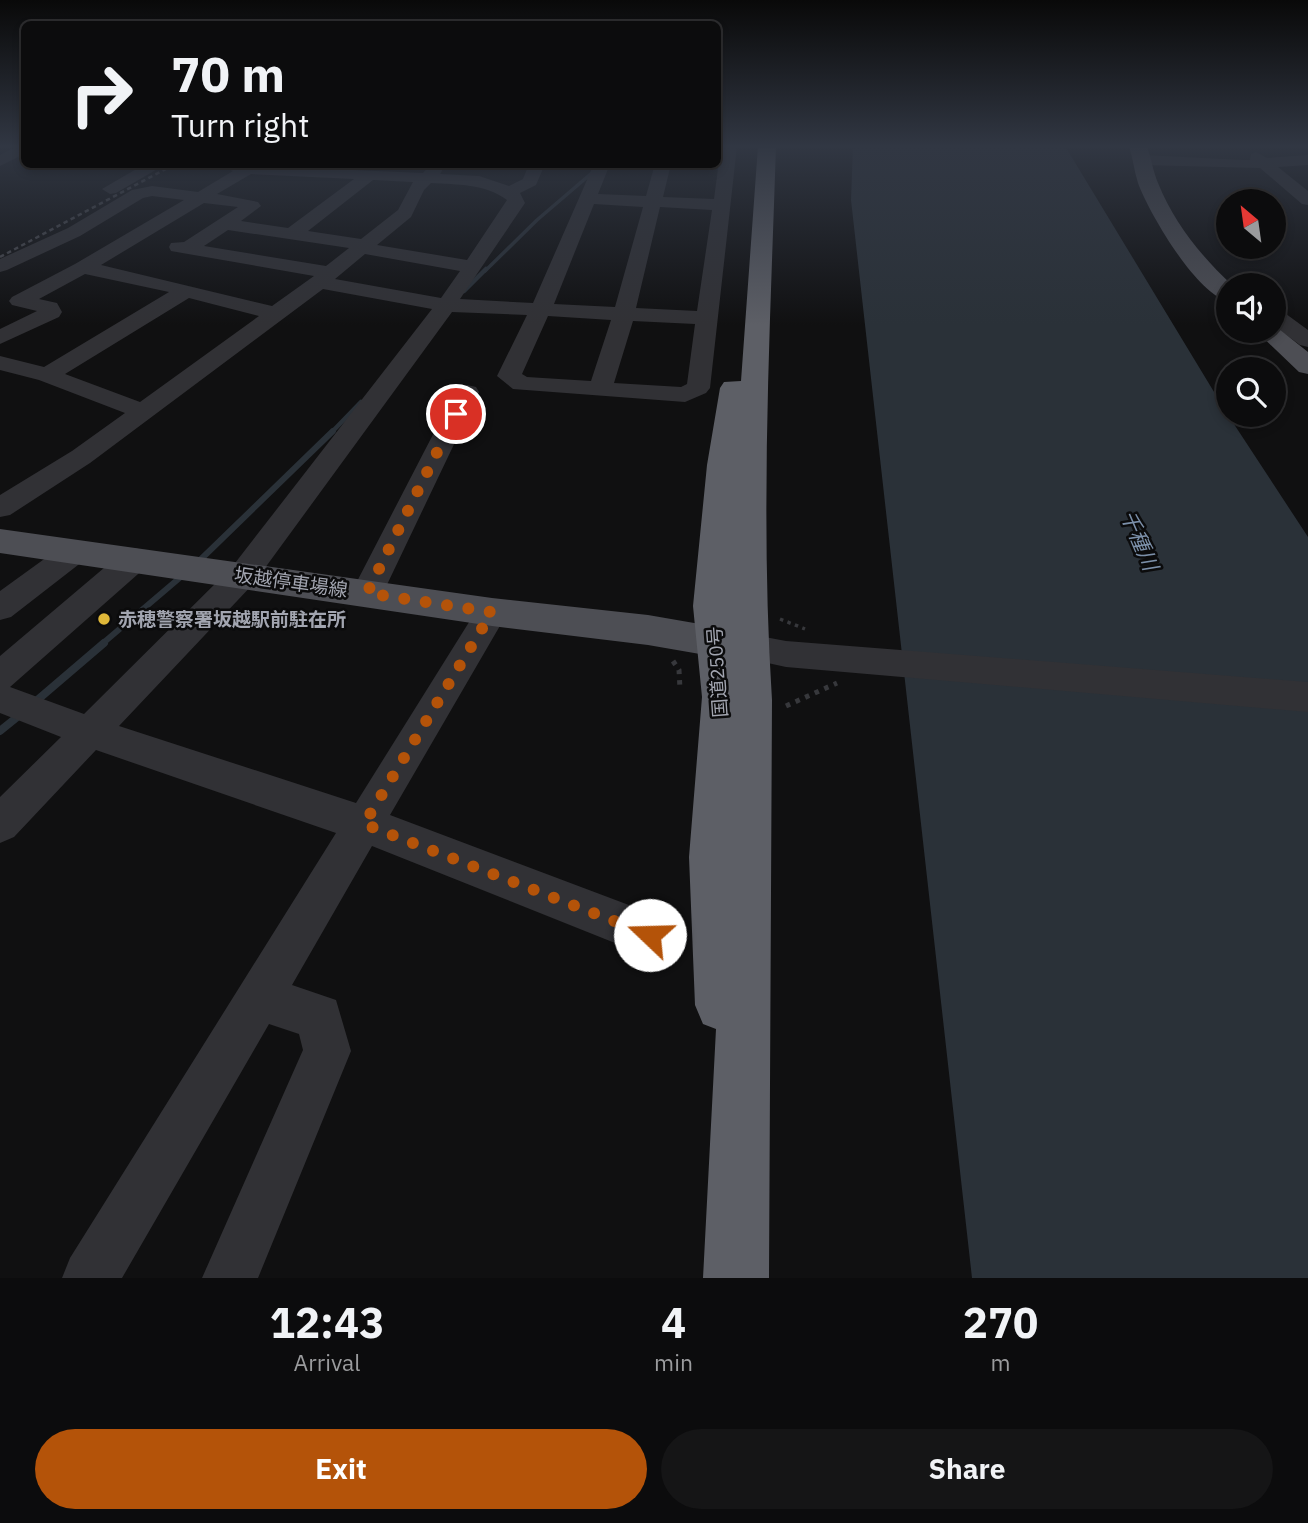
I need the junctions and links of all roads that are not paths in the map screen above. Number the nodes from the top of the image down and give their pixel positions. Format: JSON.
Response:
{"nodes":[{"id":1,"x":721,"y":205,"type":"edge"},
{"id":2,"x":118,"y":206,"type":"edge"},
{"id":3,"x":185,"y":206,"type":"edge"},
{"id":4,"x":252,"y":206,"type":"edge"},
{"id":5,"x":323,"y":206,"type":"edge"},
{"id":6,"x":409,"y":206,"type":"edge"},
{"id":7,"x":514,"y":206,"type":"edge"},
{"id":8,"x":585,"y":206,"type":"edge"},
{"id":9,"x":651,"y":206,"type":"edge"},
{"id":10,"x":750,"y":206,"type":"edge"},
{"id":11,"x":764,"y":206,"type":"edge"},
{"id":12,"x":1157,"y":206,"type":"edge"},
{"id":13,"x":226,"y":224,"type":"junction"},
{"id":14,"x":292,"y":234,"type":"junction"},
{"id":15,"x":128,"y":239,"type":"junction"},
{"id":16,"x":363,"y":247,"type":"junction"},
{"id":17,"x":186,"y":249,"type":"junction"},
{"id":18,"x":0,"y":267,"type":"edge"},
{"id":19,"x":472,"y":267,"type":"junction"},
{"id":20,"x":82,"y":268,"type":"junction"},
{"id":21,"x":325,"y":277,"type":"junction"},
{"id":22,"x":1216,"y":280,"type":"edge"},
{"id":23,"x":184,"y":292,"type":"junction"},
{"id":24,"x":9,"y":300,"type":"edge"},
{"id":25,"x":446,"y":305,"type":"junction"},
{"id":26,"x":541,"y":309,"type":"junction"},
{"id":27,"x":278,"y":314,"type":"junction"},
{"id":28,"x":624,"y":314,"type":"junction"},
{"id":29,"x":706,"y":318,"type":"junction"},
{"id":30,"x":1286,"y":324,"type":"edge"},
{"id":31,"x":0,"y":337,"type":"edge"},
{"id":32,"x":1308,"y":340,"type":"edge"},
{"id":33,"x":1282,"y":343,"type":"edge"},
{"id":34,"x":0,"y":363,"type":"edge"},
{"id":35,"x":1308,"y":366,"type":"edge"},
{"id":36,"x":47,"y":374,"type":"junction"},
{"id":37,"x":600,"y":389,"type":"junction"},
{"id":38,"x":467,"y":392,"type":"dead end"},
{"id":39,"x":143,"y":411,"type":"junction"},
{"id":40,"x":0,"y":508,"type":"edge"},
{"id":41,"x":0,"y":541,"type":"edge"},
{"id":42,"x":76,"y":551,"type":"junction"},
{"id":43,"x":135,"y":559,"type":"junction"},
{"id":44,"x":243,"y":575,"type":"junction"},
{"id":45,"x":367,"y":593,"type":"junction"},
{"id":46,"x":0,"y":608,"type":"edge"},
{"id":47,"x":492,"y":612,"type":"junction"},
{"id":48,"x":750,"y":647,"type":"junction"},
{"id":49,"x":0,"y":676,"type":"edge"},
{"id":50,"x":1308,"y":697,"type":"edge"},
{"id":51,"x":0,"y":698,"type":"edge"},
{"id":52,"x":90,"y":732,"type":"junction"},
{"id":53,"x":0,"y":824,"type":"edge"},
{"id":54,"x":364,"y":824,"type":"junction"},
{"id":55,"x":650,"y":935,"type":"dead end"},
{"id":56,"x":259,"y":998,"type":"junction"},
{"id":57,"x":736,"y":1260,"type":"edge"},
{"id":58,"x":90,"y":1278,"type":"edge"},
{"id":59,"x":230,"y":1278,"type":"edge"}],
"edges":[{"from":1,"to":29,"type":"street"},
{"from":2,"to":18,"type":"street"},
{"from":3,"to":15,"type":"street"},
{"from":4,"to":13,"type":"street"},
{"from":5,"to":14,"type":"street"},
{"from":6,"to":16,"type":"street"},
{"from":7,"to":19,"type":"street"},
{"from":8,"to":26,"type":"street"},
{"from":9,"to":28,"type":"street"},
{"from":10,"to":48,"type":"highway","name":"国道250号"},
{"from":11,"to":48,"type":"highway","name":"国道250号"},
{"from":12,"to":22,"type":"main road"},
{"from":13,"to":14,"type":"street"},
{"from":13,"to":17,"type":"street"},
{"from":14,"to":16,"type":"street"},
{"from":15,"to":17,"type":"street"},
{"from":15,"to":20,"type":"street"},
{"from":16,"to":19,"type":"street"},
{"from":16,"to":21,"type":"street"},
{"from":17,"to":21,"type":"street"},
{"from":19,"to":25,"type":"street"},
{"from":20,"to":23,"type":"street"},
{"from":20,"to":24,"type":"street"},
{"from":21,"to":25,"type":"street"},
{"from":21,"to":27,"type":"street"},
{"from":23,"to":27,"type":"street"},
{"from":23,"to":36,"type":"street"},
{"from":24,"to":31,"type":"street"},
{"from":25,"to":26,"type":"street"},
{"from":25,"to":44,"type":"street"},
{"from":26,"to":28,"type":"street"},
{"from":26,"to":37,"type":"street"},
{"from":27,"to":39,"type":"street"},
{"from":28,"to":29,"type":"street"},
{"from":28,"to":37,"type":"street"},
{"from":29,"to":37,"type":"street"},
{"from":30,"to":32,"type":"street"},
{"from":33,"to":35,"type":"main road"},
{"from":34,"to":36,"type":"street"},
{"from":36,"to":39,"type":"street"},
{"from":38,"to":45,"type":"street"},
{"from":39,"to":40,"type":"street"},
{"from":41,"to":42,"type":"main road","name":"坂越停車場線"},
{"from":42,"to":43,"type":"main road","name":"坂越停車場線"},
{"from":42,"to":46,"type":"street"},
{"from":43,"to":44,"type":"main road","name":"坂越停車場線"},
{"from":43,"to":49,"type":"street"},
{"from":44,"to":45,"type":"main road","name":"坂越停車場線"},
{"from":44,"to":52,"type":"street"},
{"from":45,"to":47,"type":"main road","name":"坂越停車場線"},
{"from":47,"to":48,"type":"main road","name":"坂越停車場線"},
{"from":47,"to":54,"type":"street"},
{"from":48,"to":50,"type":"street"},
{"from":48,"to":57,"type":"highway","name":"国道250号"},
{"from":51,"to":52,"type":"street"},
{"from":52,"to":53,"type":"street"},
{"from":52,"to":54,"type":"street"},
{"from":54,"to":55,"type":"street"},
{"from":54,"to":56,"type":"street"},
{"from":56,"to":58,"type":"street"},
{"from":56,"to":59,"type":"street"}]}
